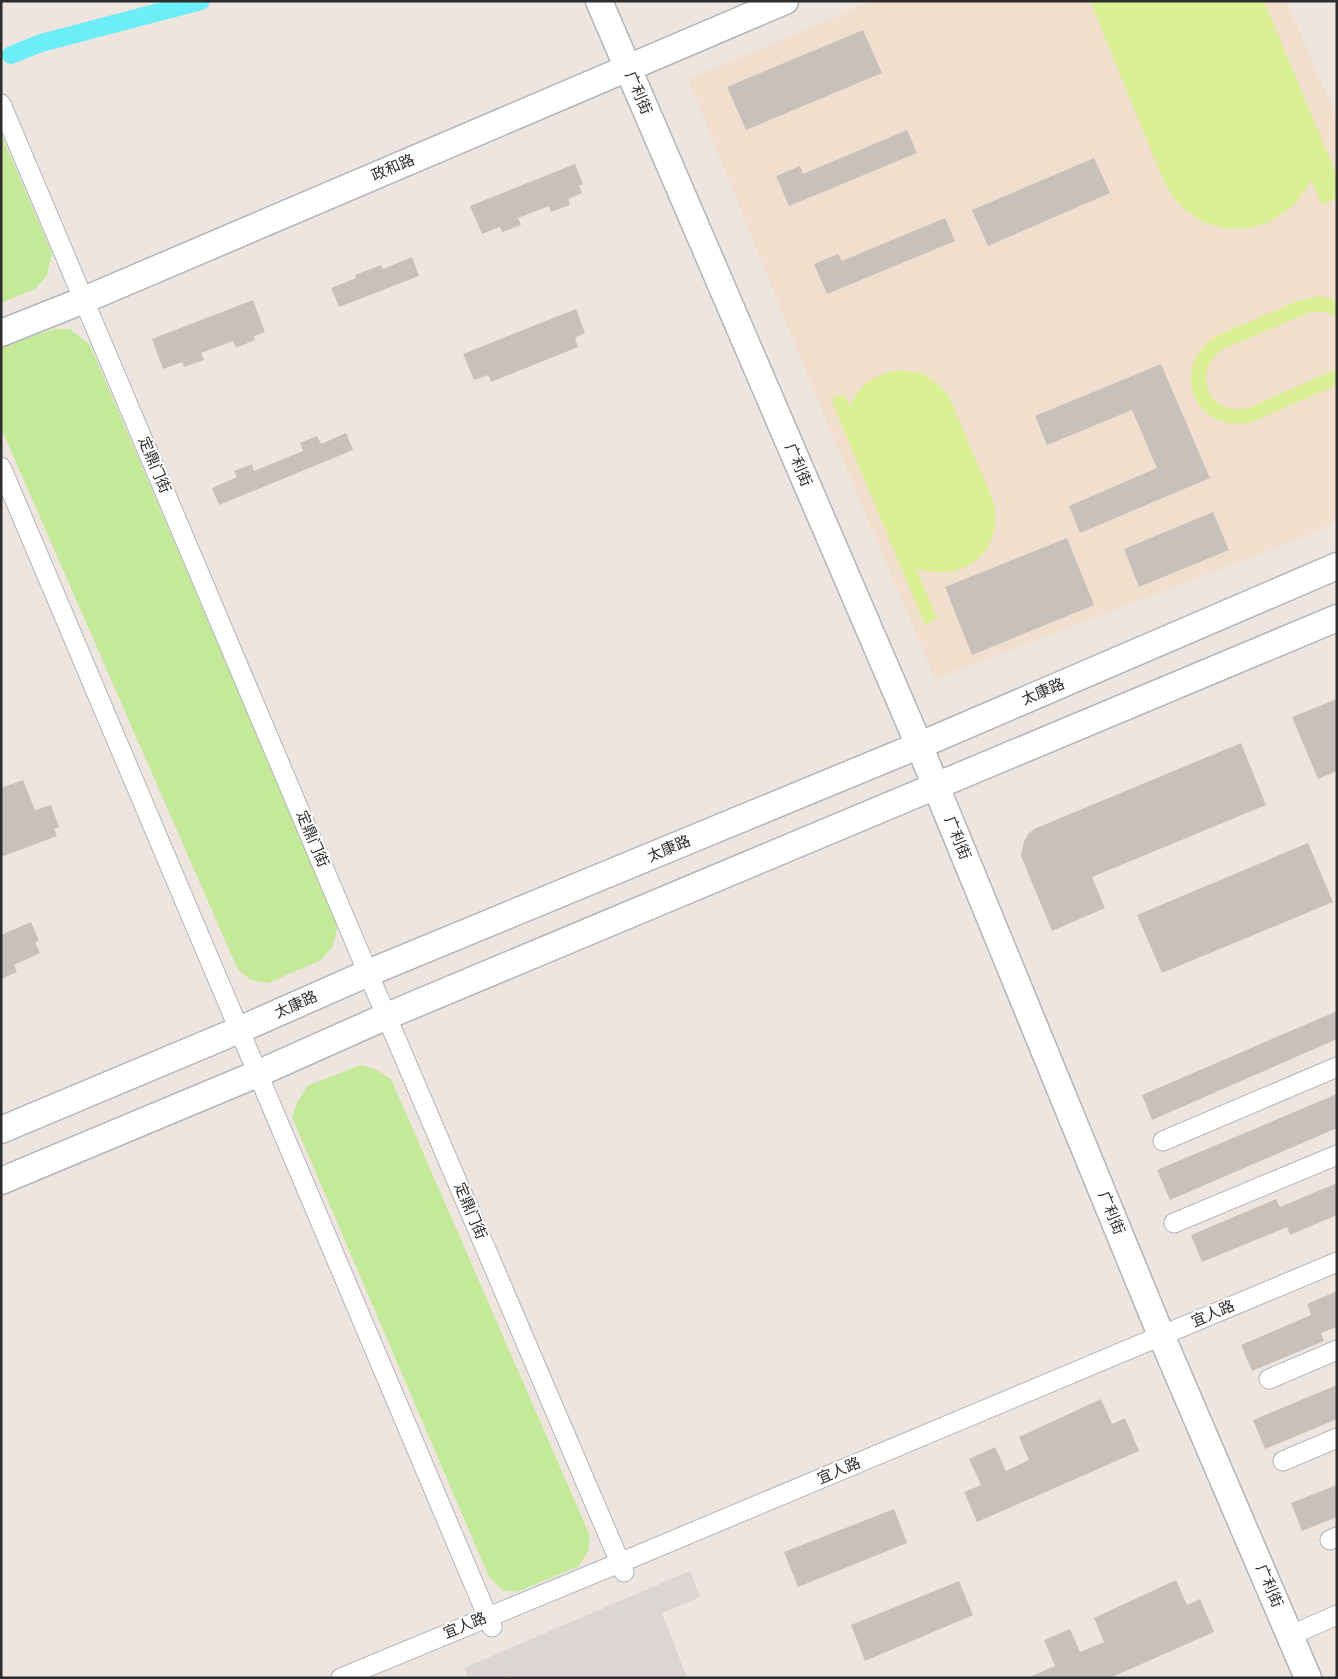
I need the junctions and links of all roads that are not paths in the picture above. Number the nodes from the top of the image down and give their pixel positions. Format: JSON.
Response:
{"nodes":[{"id":1,"x":599,"y":1,"type":"edge"},
{"id":2,"x":614,"y":1,"type":"edge"},
{"id":3,"x":749,"y":1,"type":"edge"},
{"id":4,"x":785,"y":1,"type":"edge"},
{"id":5,"x":631,"y":59,"type":"junction"},
{"id":6,"x":1,"y":104,"type":"edge"},
{"id":7,"x":82,"y":294,"type":"junction"},
{"id":8,"x":1,"y":319,"type":"edge"},
{"id":9,"x":1,"y":332,"type":"edge"},
{"id":10,"x":1,"y":467,"type":"edge"},
{"id":11,"x":1337,"y":566,"type":"edge"},
{"id":12,"x":1337,"y":618,"type":"edge"},
{"id":13,"x":926,"y":742,"type":"junction"},
{"id":14,"x":943,"y":784,"type":"junction"},
{"id":15,"x":368,"y":973,"type":"junction"},
{"id":16,"x":386,"y":1016,"type":"junction"},
{"id":17,"x":239,"y":1030,"type":"junction"},
{"id":18,"x":1337,"y":1067,"type":"edge"},
{"id":19,"x":257,"y":1074,"type":"junction"},
{"id":20,"x":1,"y":1130,"type":"edge"},
{"id":21,"x":1163,"y":1141,"type":"dead end"},
{"id":22,"x":1337,"y":1155,"type":"edge"},
{"id":23,"x":1,"y":1181,"type":"edge"},
{"id":24,"x":1174,"y":1223,"type":"dead end"},
{"id":25,"x":1337,"y":1262,"type":"edge"},
{"id":26,"x":1337,"y":1272,"type":"edge"},
{"id":27,"x":1169,"y":1337,"type":"junction"},
{"id":28,"x":1337,"y":1350,"type":"edge"},
{"id":29,"x":1269,"y":1379,"type":"dead end"},
{"id":30,"x":1337,"y":1438,"type":"edge"},
{"id":31,"x":1283,"y":1462,"type":"dead end"},
{"id":32,"x":622,"y":1568,"type":"junction"},
{"id":33,"x":1337,"y":1616,"type":"edge"},
{"id":34,"x":490,"y":1622,"type":"junction"},
{"id":35,"x":1303,"y":1630,"type":"junction"},
{"id":36,"x":341,"y":1678,"type":"edge"},
{"id":37,"x":370,"y":1678,"type":"edge"},
{"id":38,"x":1308,"y":1678,"type":"edge"},
{"id":39,"x":1323,"y":1678,"type":"edge"}],
"edges":[{"from":1,"to":5,"type":"street","name":"广利街"},
{"from":2,"to":5,"type":"street","name":"广利街"},
{"from":3,"to":5,"type":"street","name":"政和路"},
{"from":4,"to":5,"type":"street","name":"政和路"},
{"from":5,"to":7,"type":"street","name":"政和路"},
{"from":5,"to":13,"type":"street","name":"广利街"},
{"from":6,"to":7,"type":"street","name":"定鼎门街"},
{"from":7,"to":8,"type":"street","name":"政和路"},
{"from":7,"to":9,"type":"street","name":"政和路"},
{"from":7,"to":15,"type":"street","name":"定鼎门街"},
{"from":10,"to":17,"type":"street"},
{"from":11,"to":13,"type":"street","name":"太康路"},
{"from":12,"to":14,"type":"street"},
{"from":13,"to":14,"type":"street","name":"广利街"},
{"from":13,"to":15,"type":"street","name":"太康路"},
{"from":14,"to":16,"type":"street"},
{"from":14,"to":27,"type":"street","name":"广利街"},
{"from":15,"to":16,"type":"street","name":"定鼎门街"},
{"from":15,"to":17,"type":"street","name":"太康路"},
{"from":16,"to":19,"type":"street"},
{"from":16,"to":32,"type":"street","name":"定鼎门街"},
{"from":17,"to":19,"type":"street"},
{"from":17,"to":20,"type":"street","name":"太康路"},
{"from":18,"to":21,"type":"street"},
{"from":19,"to":23,"type":"street"},
{"from":19,"to":34,"type":"street"},
{"from":22,"to":24,"type":"street"},
{"from":25,"to":27,"type":"street","name":"宜人路"},
{"from":26,"to":27,"type":"street","name":"宜人路"},
{"from":27,"to":32,"type":"street","name":"宜人路"},
{"from":27,"to":35,"type":"street","name":"广利街"},
{"from":27,"to":38,"type":"street","name":"广利街"},
{"from":28,"to":29,"type":"street"},
{"from":30,"to":31,"type":"street"},
{"from":32,"to":34,"type":"street","name":"宜人路"},
{"from":33,"to":35,"type":"street"},
{"from":34,"to":36,"type":"street","name":"宜人路"},
{"from":34,"to":37,"type":"street","name":"宜人路"},
{"from":35,"to":39,"type":"street","name":"广利街"}]}
